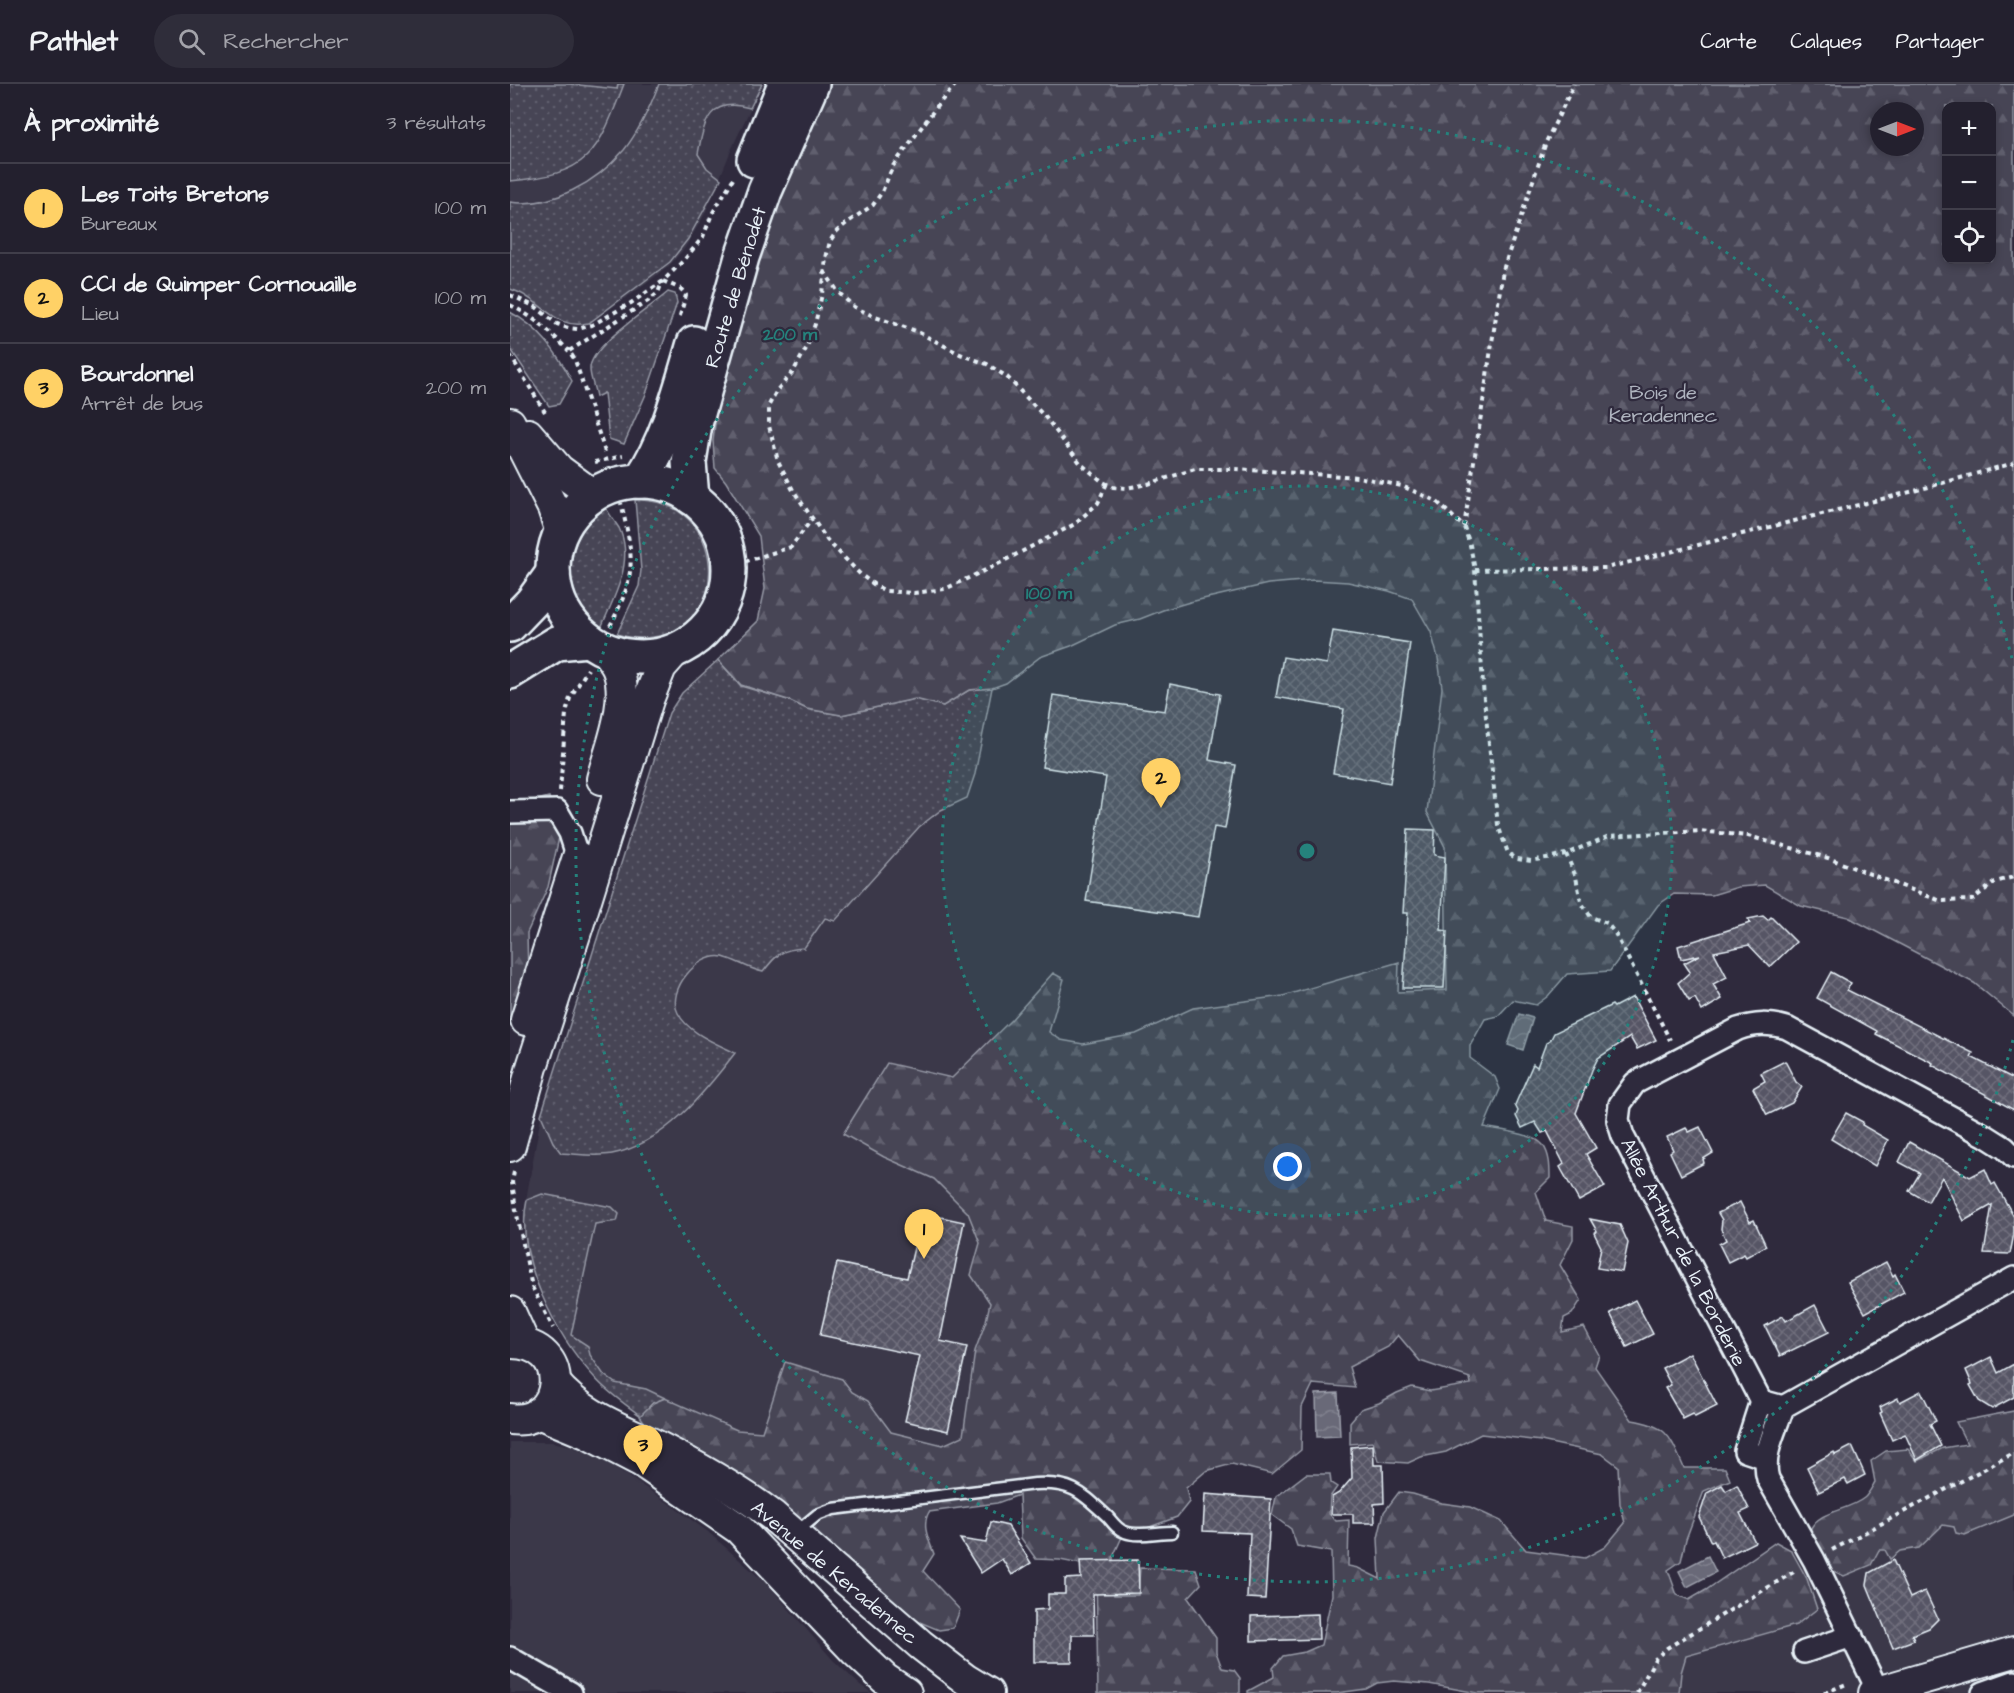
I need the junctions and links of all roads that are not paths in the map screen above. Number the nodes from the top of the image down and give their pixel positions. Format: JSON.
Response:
{"nodes":[{"id":1,"x":785,"y":84,"type":"edge"},
{"id":2,"x":812,"y":84,"type":"edge"},
{"id":3,"x":510,"y":414,"type":"edge"},
{"id":4,"x":510,"y":423,"type":"edge"},
{"id":5,"x":621,"y":483,"type":"junction"},
{"id":6,"x":692,"y":498,"type":"junction"},
{"id":7,"x":561,"y":532,"type":"junction"},
{"id":8,"x":553,"y":573,"type":"junction"},
{"id":9,"x":510,"y":625,"type":"edge"},
{"id":10,"x":597,"y":647,"type":"junction"},
{"id":11,"x":676,"y":650,"type":"junction"},
{"id":12,"x":510,"y":672,"type":"edge"},
{"id":13,"x":510,"y":812,"type":"edge"},
{"id":14,"x":578,"y":858,"type":"junction"},
{"id":15,"x":510,"y":1071,"type":"edge"},
{"id":16,"x":513,"y":1155,"type":"edge"},
{"id":17,"x":2014,"y":1157,"type":"edge"},
{"id":18,"x":2014,"y":1278,"type":"edge"},
{"id":19,"x":510,"y":1312,"type":"edge"},
{"id":20,"x":517,"y":1343,"type":"edge"},
{"id":21,"x":555,"y":1383,"type":"junction"},
{"id":22,"x":1761,"y":1401,"type":"junction"},
{"id":23,"x":1783,"y":1407,"type":"junction"},
{"id":24,"x":524,"y":1416,"type":"edge"},
{"id":25,"x":1766,"y":1458,"type":"junction"},
{"id":26,"x":1172,"y":1532,"type":"dead end"},
{"id":27,"x":794,"y":1534,"type":"junction"},
{"id":28,"x":769,"y":1559,"type":"junction"},
{"id":29,"x":1852,"y":1636,"type":"junction"},
{"id":30,"x":1804,"y":1652,"type":"dead end"},
{"id":31,"x":2014,"y":1652,"type":"edge"},
{"id":32,"x":510,"y":1658,"type":"edge"},
{"id":33,"x":2014,"y":1682,"type":"edge"},
{"id":34,"x":1877,"y":1692,"type":"edge"},
{"id":35,"x":571,"y":1693,"type":"edge"},
{"id":36,"x":906,"y":1693,"type":"edge"},
{"id":37,"x":988,"y":1693,"type":"edge"},
{"id":38,"x":1983,"y":1693,"type":"edge"}],
"edges":[{"from":1,"to":5,"type":"main road","name":"Route de Bénodet"},
{"from":2,"to":6,"type":"main road","name":"Route de Bénodet"},
{"from":3,"to":5,"type":"street"},
{"from":4,"to":7,"type":"street"},
{"from":5,"to":6,"type":"main road"},
{"from":5,"to":7,"type":"main road","name":"Route de Bénodet"},
{"from":6,"to":11,"type":"main road"},
{"from":7,"to":8,"type":"main road"},
{"from":8,"to":9,"type":"main road"},
{"from":8,"to":10,"type":"main road"},
{"from":10,"to":11,"type":"main road"},
{"from":10,"to":12,"type":"main road"},
{"from":10,"to":14,"type":"street"},
{"from":11,"to":16,"type":"street"},
{"from":13,"to":14,"type":"street"},
{"from":14,"to":15,"type":"street"},
{"from":17,"to":22,"type":"street","name":"Allée Arthur de la Borderie"},
{"from":18,"to":23,"type":"street"},
{"from":19,"to":20,"type":"street"},
{"from":20,"to":21,"type":"street"},
{"from":21,"to":24,"type":"street"},
{"from":21,"to":27,"type":"street","name":"Avenue de Keradennec"},
{"from":22,"to":23,"type":"street"},
{"from":22,"to":25,"type":"street"},
{"from":23,"to":25,"type":"street"},
{"from":24,"to":28,"type":"street","name":"Avenue de Keradennec"},
{"from":25,"to":29,"type":"street"},
{"from":26,"to":27,"type":"lane"},
{"from":27,"to":28,"type":"street"},
{"from":27,"to":37,"type":"street","name":"Avenue de Keradennec"},
{"from":28,"to":36,"type":"street","name":"Avenue de Keradennec"},
{"from":29,"to":30,"type":"street"},
{"from":29,"to":34,"type":"street"},
{"from":31,"to":34,"type":"street"},
{"from":32,"to":35,"type":"street"},
{"from":33,"to":38,"type":"street"}]}
